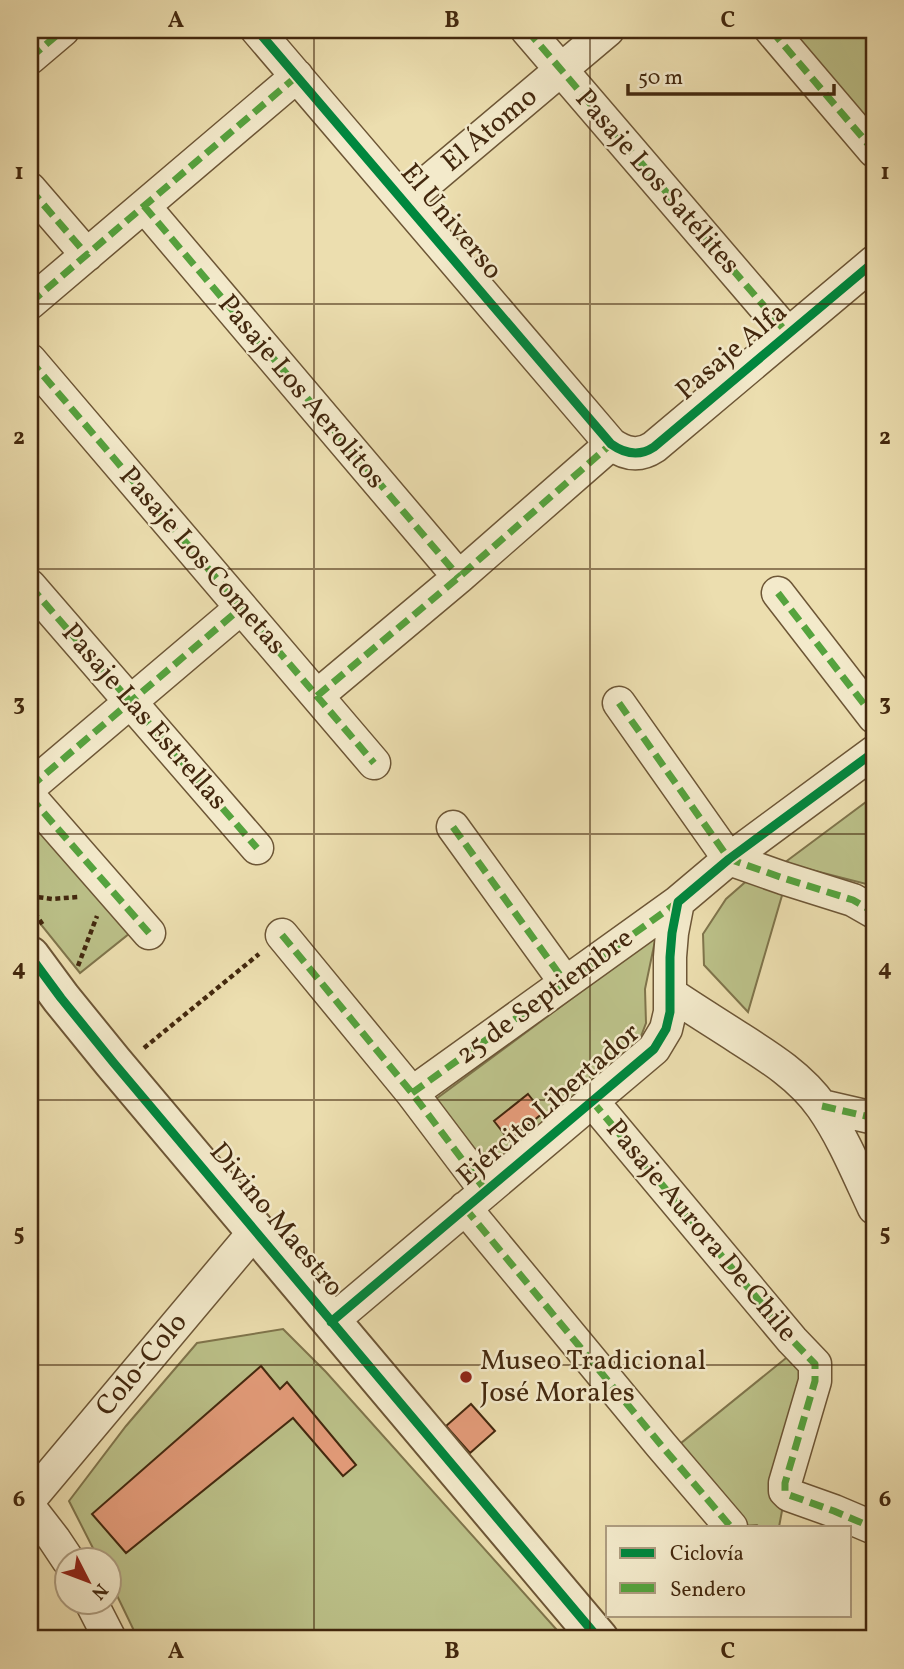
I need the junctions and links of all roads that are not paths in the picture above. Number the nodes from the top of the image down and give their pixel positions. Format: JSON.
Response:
{"nodes":[{"id":1,"x":63,"y":30,"type":"edge"},
{"id":2,"x":257,"y":30,"type":"edge"},
{"id":3,"x":527,"y":30,"type":"edge"},
{"id":4,"x":608,"y":30,"type":"edge"},
{"id":5,"x":771,"y":30,"type":"edge"},
{"id":6,"x":30,"y":58,"type":"edge"},
{"id":7,"x":561,"y":70,"type":"junction"},
{"id":8,"x":297,"y":76,"type":"junction"},
{"id":9,"x":874,"y":151,"type":"edge"},
{"id":10,"x":30,"y":189,"type":"edge"},
{"id":11,"x":404,"y":202,"type":"junction"},
{"id":12,"x":144,"y":206,"type":"junction"},
{"id":13,"x":87,"y":255,"type":"junction"},
{"id":14,"x":874,"y":262,"type":"edge"},
{"id":15,"x":30,"y":303,"type":"edge"},
{"id":16,"x":788,"y":334,"type":"junction"},
{"id":17,"x":30,"y":360,"type":"edge"},
{"id":18,"x":611,"y":444,"type":"junction"},
{"id":19,"x":459,"y":577,"type":"junction"},
{"id":20,"x":30,"y":586,"type":"edge"},
{"id":21,"x":778,"y":593,"type":"dead end"},
{"id":22,"x":241,"y":608,"type":"junction"},
{"id":23,"x":317,"y":696,"type":"junction"},
{"id":24,"x":131,"y":701,"type":"junction"},
{"id":25,"x":619,"y":704,"type":"dead end"},
{"id":26,"x":874,"y":717,"type":"edge"},
{"id":27,"x":874,"y":752,"type":"edge"},
{"id":28,"x":374,"y":763,"type":"dead end"},
{"id":29,"x":30,"y":787,"type":"edge"},
{"id":30,"x":30,"y":797,"type":"edge"},
{"id":31,"x":453,"y":827,"type":"dead end"},
{"id":32,"x":257,"y":848,"type":"dead end"},
{"id":33,"x":718,"y":867,"type":"junction"},
{"id":34,"x":678,"y":902,"type":"junction"},
{"id":35,"x":874,"y":912,"type":"edge"},
{"id":36,"x":149,"y":933,"type":"dead end"},
{"id":37,"x":282,"y":935,"type":"road end"},
{"id":38,"x":30,"y":956,"type":"edge"},
{"id":39,"x":565,"y":982,"type":"junction"},
{"id":40,"x":671,"y":994,"type":"junction"},
{"id":41,"x":412,"y":1093,"type":"junction"},
{"id":42,"x":592,"y":1101,"type":"junction"},
{"id":43,"x":822,"y":1106,"type":"junction"},
{"id":44,"x":874,"y":1118,"type":"edge"},
{"id":45,"x":476,"y":1199,"type":"junction"},
{"id":46,"x":874,"y":1208,"type":"edge"},
{"id":47,"x":255,"y":1231,"type":"junction"},
{"id":48,"x":331,"y":1322,"type":"junction"},
{"id":49,"x":30,"y":1499,"type":"edge"},
{"id":50,"x":30,"y":1508,"type":"edge"},
{"id":51,"x":730,"y":1526,"type":"edge"},
{"id":52,"x":874,"y":1528,"type":"edge"},
{"id":53,"x":59,"y":1546,"type":"edge"},
{"id":54,"x":98,"y":1616,"type":"edge"},
{"id":55,"x":110,"y":1639,"type":"edge"},
{"id":56,"x":599,"y":1639,"type":"edge"}],
"edges":[{"from":1,"to":6,"type":"street"},
{"from":2,"to":8,"type":"street","name":"El Universo"},
{"from":3,"to":7,"type":"street","name":"Pasaje Los Satélites"},
{"from":4,"to":7,"type":"street","name":"El Átomo"},
{"from":5,"to":9,"type":"street"},
{"from":7,"to":11,"type":"street","name":"El Átomo"},
{"from":7,"to":16,"type":"street","name":"Pasaje Los Satélites"},
{"from":8,"to":11,"type":"street","name":"El Universo"},
{"from":8,"to":12,"type":"street"},
{"from":10,"to":13,"type":"street"},
{"from":11,"to":18,"type":"street","name":"El Universo"},
{"from":12,"to":13,"type":"street"},
{"from":12,"to":19,"type":"street","name":"Pasaje Los Aerolitos"},
{"from":13,"to":15,"type":"street"},
{"from":14,"to":16,"type":"street","name":"Pasaje Alfa"},
{"from":16,"to":18,"type":"street","name":"Pasaje Alfa"},
{"from":17,"to":22,"type":"street","name":"Pasaje Los Cometas"},
{"from":18,"to":19,"type":"street"},
{"from":19,"to":23,"type":"street"},
{"from":20,"to":24,"type":"street","name":"Pasaje Las Estrellas"},
{"from":21,"to":26,"type":"street"},
{"from":22,"to":23,"type":"street","name":"Pasaje Los Cometas"},
{"from":22,"to":24,"type":"street"},
{"from":23,"to":28,"type":"street","name":"Pasaje Los Cometas"},
{"from":24,"to":29,"type":"street"},
{"from":24,"to":32,"type":"street","name":"Pasaje Las Estrellas"},
{"from":25,"to":33,"type":"street"},
{"from":27,"to":33,"type":"street"},
{"from":30,"to":36,"type":"street"},
{"from":31,"to":39,"type":"street"},
{"from":33,"to":34,"type":"street"},
{"from":33,"to":35,"type":"street"},
{"from":34,"to":39,"type":"street","name":"25 de Septiembre"},
{"from":34,"to":40,"type":"street","name":"Ejército Libertador"},
{"from":37,"to":41,"type":"street"},
{"from":38,"to":47,"type":"street","name":"Divino Maestro"},
{"from":39,"to":41,"type":"street","name":"25 de Septiembre"},
{"from":40,"to":42,"type":"street","name":"Ejército Libertador"},
{"from":40,"to":43,"type":"street"},
{"from":41,"to":45,"type":"street"},
{"from":42,"to":45,"type":"street","name":"Ejército Libertador"},
{"from":42,"to":52,"type":"street","name":"Pasaje Aurora De Chile"},
{"from":43,"to":44,"type":"street"},
{"from":43,"to":46,"type":"street"},
{"from":45,"to":48,"type":"street","name":"Ejército Libertador"},
{"from":45,"to":51,"type":"street"},
{"from":47,"to":48,"type":"street","name":"Divino Maestro"},
{"from":47,"to":49,"type":"street","name":"Colo-Colo"},
{"from":48,"to":56,"type":"street","name":"Divino Maestro"},
{"from":50,"to":53,"type":"street"},
{"from":54,"to":55,"type":"street"}]}
